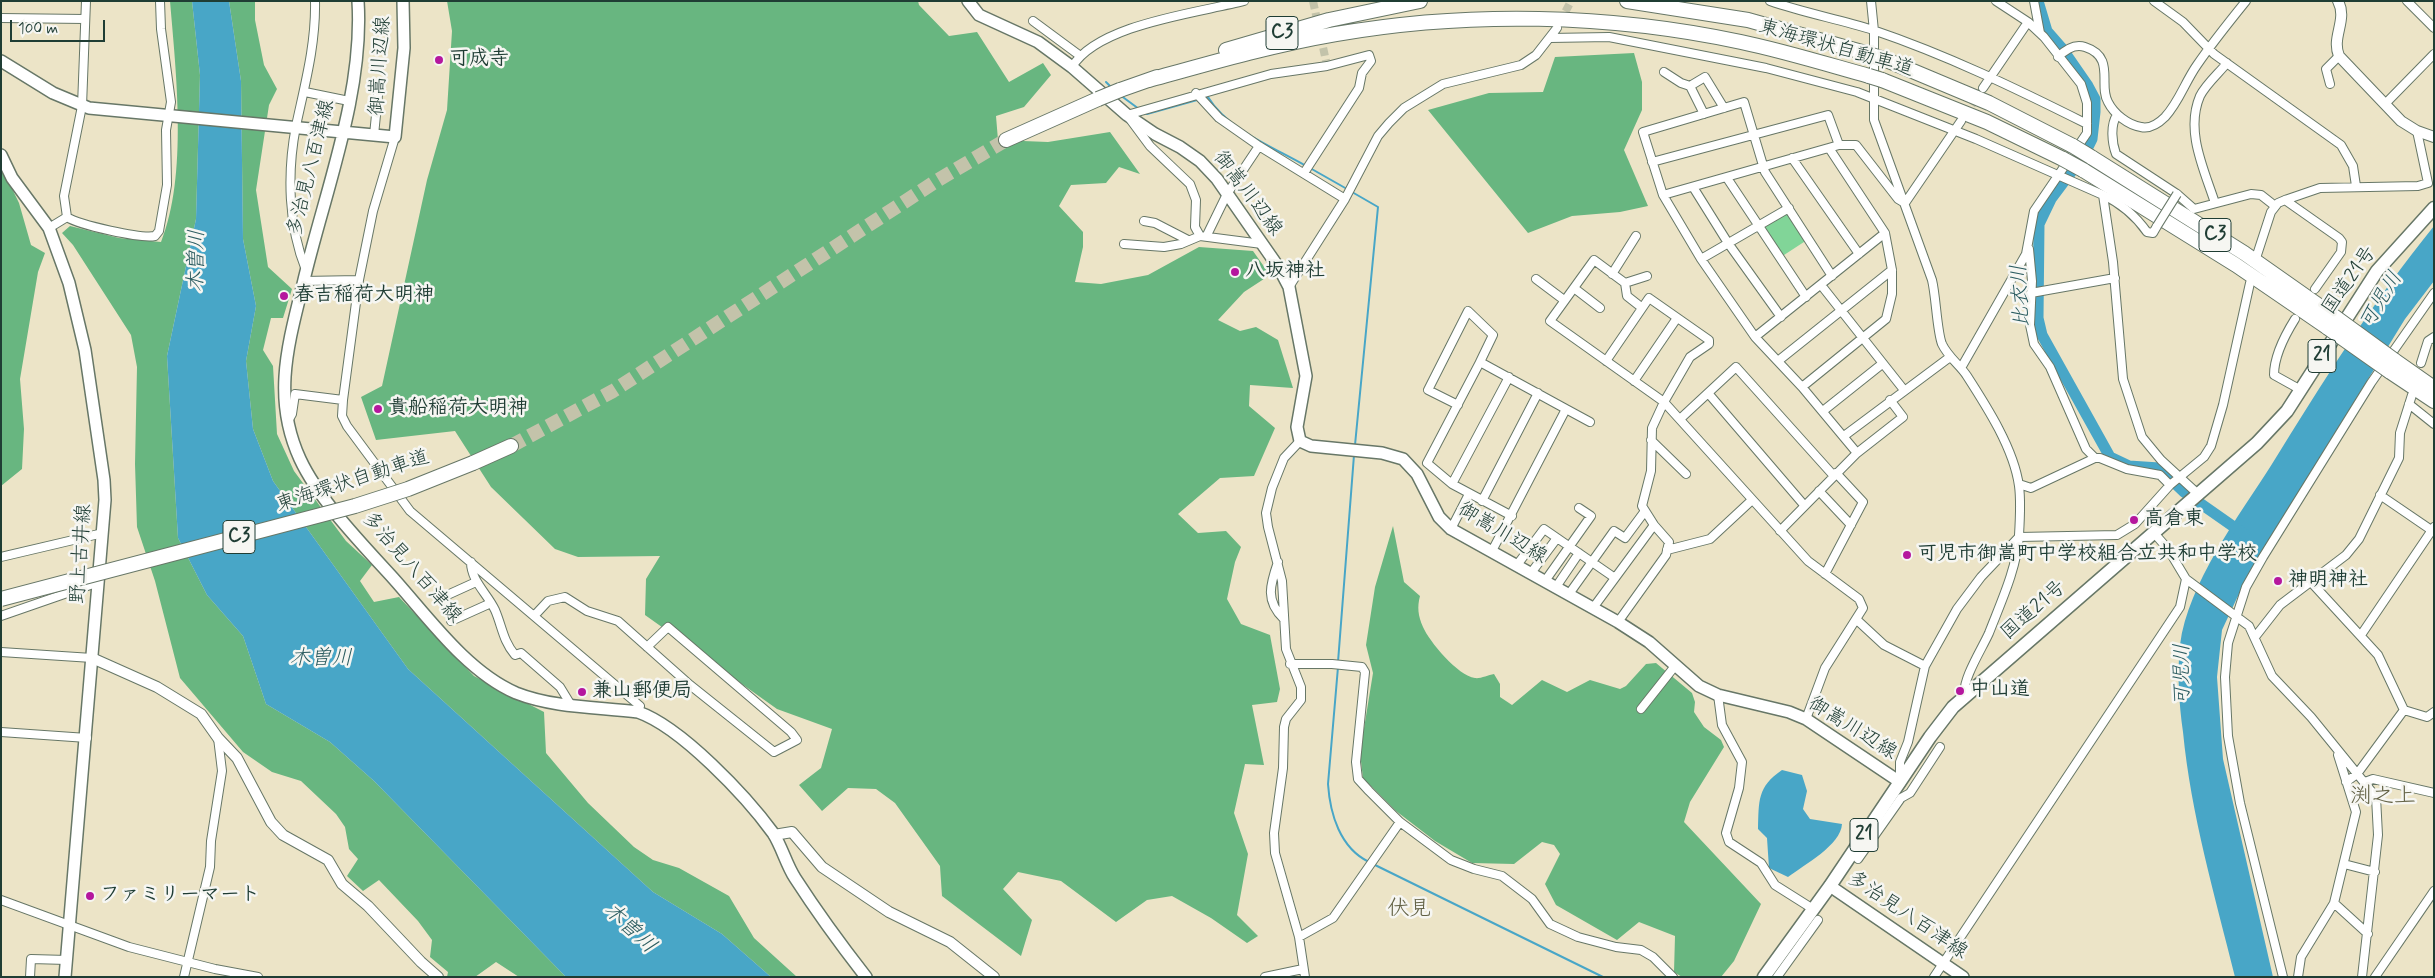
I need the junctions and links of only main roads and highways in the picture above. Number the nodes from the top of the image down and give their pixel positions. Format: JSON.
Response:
{"nodes":[{"id":1,"x":358,"y":1,"type":"edge"},
{"id":2,"x":404,"y":1,"type":"edge"},
{"id":3,"x":968,"y":1,"type":"edge"},
{"id":4,"x":1420,"y":1,"type":"edge"},
{"id":5,"x":1627,"y":1,"type":"edge"},
{"id":6,"x":1,"y":61,"type":"edge"},
{"id":7,"x":1149,"y":80,"type":"junction"},
{"id":8,"x":342,"y":131,"type":"junction"},
{"id":9,"x":1006,"y":140,"type":"tunnel mouth"},
{"id":10,"x":1,"y":155,"type":"edge"},
{"id":11,"x":2434,"y":208,"type":"edge"},
{"id":12,"x":2332,"y":322,"type":"junction"},
{"id":13,"x":2392,"y":366,"type":"junction"},
{"id":14,"x":2434,"y":388,"type":"edge"},
{"id":15,"x":2434,"y":401,"type":"edge"},
{"id":16,"x":511,"y":446,"type":"tunnel mouth"},
{"id":17,"x":1,"y":599,"type":"edge"},
{"id":18,"x":1900,"y":782,"type":"junction"},
{"id":19,"x":1830,"y":886,"type":"junction"},
{"id":20,"x":66,"y":977,"type":"edge"},
{"id":21,"x":866,"y":977,"type":"edge"},
{"id":22,"x":1764,"y":977,"type":"edge"},
{"id":23,"x":1963,"y":977,"type":"edge"}],
"edges":[{"from":1,"to":8,"type":"main road","name":"多治見八百津線"},
{"from":2,"to":8,"type":"main road","name":"御嵩川辺線"},
{"from":3,"to":18,"type":"main road","name":"御嵩川辺線"},
{"from":4,"to":7,"type":"highway","name":"東海環状自動車道","number":"C3"},
{"from":5,"to":12,"type":"highway","name":"東海環状自動車道","number":"C3","bridge":true},
{"from":6,"to":8,"type":"main road","name":"御嵩川辺線"},
{"from":7,"to":9,"type":"highway","name":"東海環状自動車道","number":"C3","bridge":true},
{"from":7,"to":12,"type":"highway","name":"東海環状自動車道","number":"C3","bridge":true},
{"from":8,"to":21,"type":"main road","name":"多治見八百津線"},
{"from":10,"to":20,"type":"main road","name":"野上古井線"},
{"from":11,"to":18,"type":"highway","name":"国道21号","number":"21"},
{"from":12,"to":13,"type":"highway","name":"東海環状自動車道","number":"C3","bridge":true},
{"from":13,"to":14,"type":"highway","name":"東海環状自動車道","number":"C3"},
{"from":13,"to":15,"type":"highway","name":"東海環状自動車道","number":"C3"},
{"from":16,"to":17,"type":"highway","name":"東海環状自動車道","number":"C3","bridge":true},
{"from":18,"to":19,"type":"highway","name":"国道21号","number":"21"},
{"from":19,"to":22,"type":"highway","name":"国道21号","number":"21"},
{"from":19,"to":23,"type":"main road","name":"多治見八百津線"}]}
